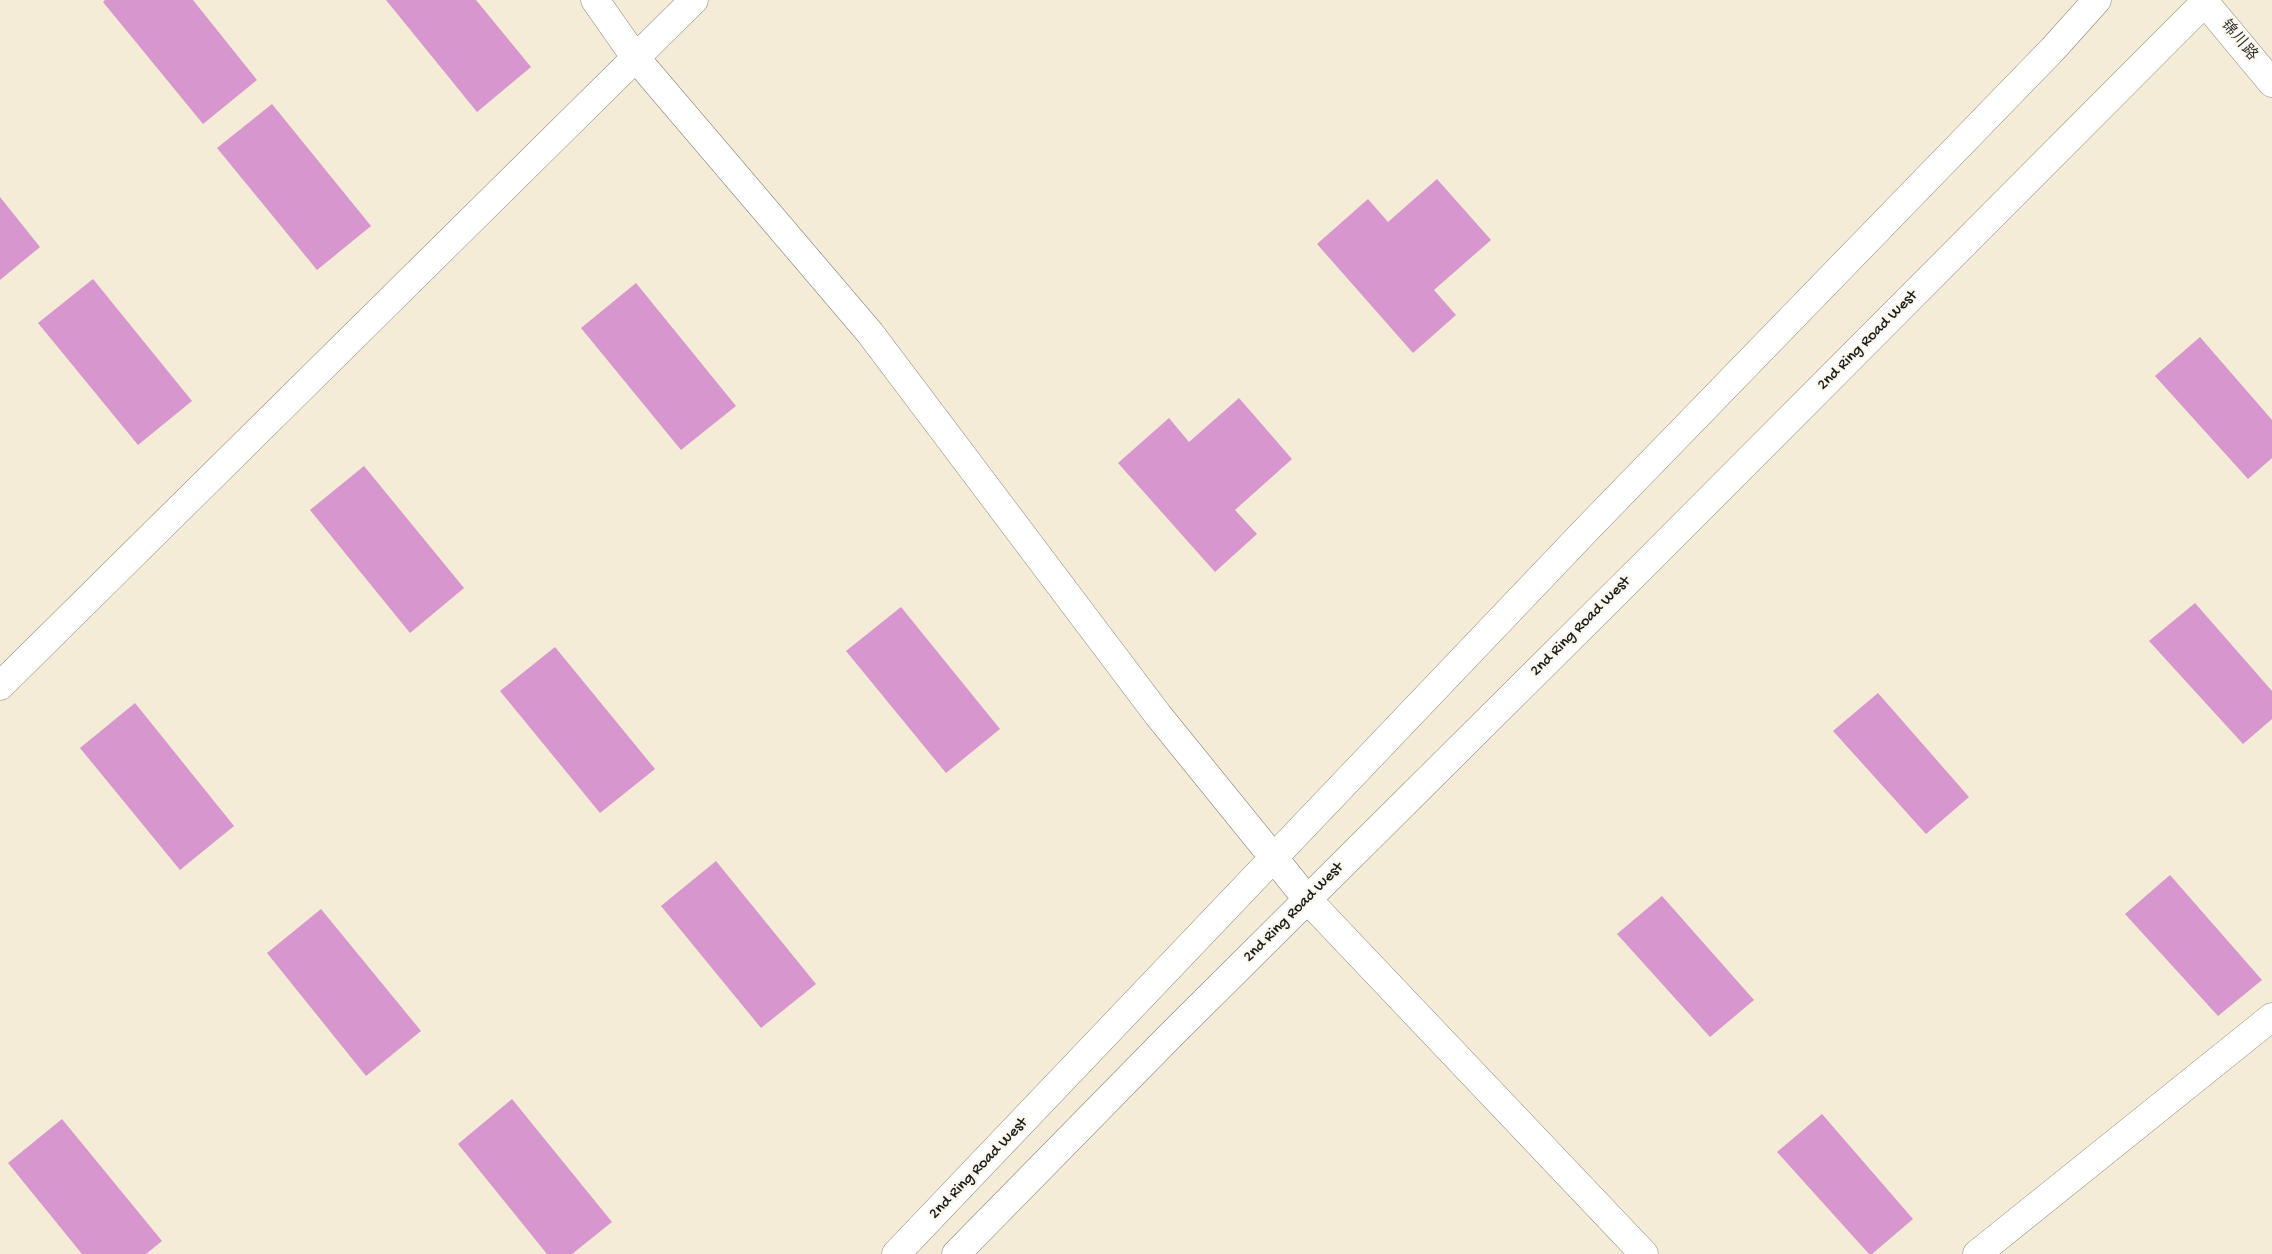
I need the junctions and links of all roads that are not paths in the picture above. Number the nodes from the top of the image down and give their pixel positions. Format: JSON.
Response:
{"nodes":[{"id":1,"x":595,"y":0,"type":"edge"},
{"id":2,"x":694,"y":0,"type":"edge"},
{"id":3,"x":2097,"y":0,"type":"edge"},
{"id":4,"x":2205,"y":1,"type":"edge"},
{"id":5,"x":635,"y":56,"type":"junction"},
{"id":6,"x":2272,"y":83,"type":"edge"},
{"id":7,"x":0,"y":686,"type":"edge"},
{"id":8,"x":1274,"y":859,"type":"junction"},
{"id":9,"x":1307,"y":899,"type":"junction"},
{"id":10,"x":2272,"y":1017,"type":"edge"},
{"id":11,"x":896,"y":1254,"type":"edge"},
{"id":12,"x":956,"y":1254,"type":"edge"},
{"id":13,"x":1644,"y":1254,"type":"edge"},
{"id":14,"x":1977,"y":1254,"type":"edge"}],
"edges":[{"from":1,"to":5,"type":"main road"},
{"from":2,"to":5,"type":"main road"},
{"from":3,"to":8,"type":"main road","name":"2nd Ring Road West"},
{"from":4,"to":6,"type":"main road","name":"锦川路"},
{"from":4,"to":9,"type":"main road","name":"2nd Ring Road West"},
{"from":5,"to":7,"type":"main road"},
{"from":5,"to":8,"type":"main road"},
{"from":8,"to":9,"type":"main road"},
{"from":8,"to":11,"type":"main road","name":"2nd Ring Road West"},
{"from":9,"to":12,"type":"main road","name":"2nd Ring Road West"},
{"from":9,"to":13,"type":"main road"},
{"from":10,"to":14,"type":"main road"}]}
